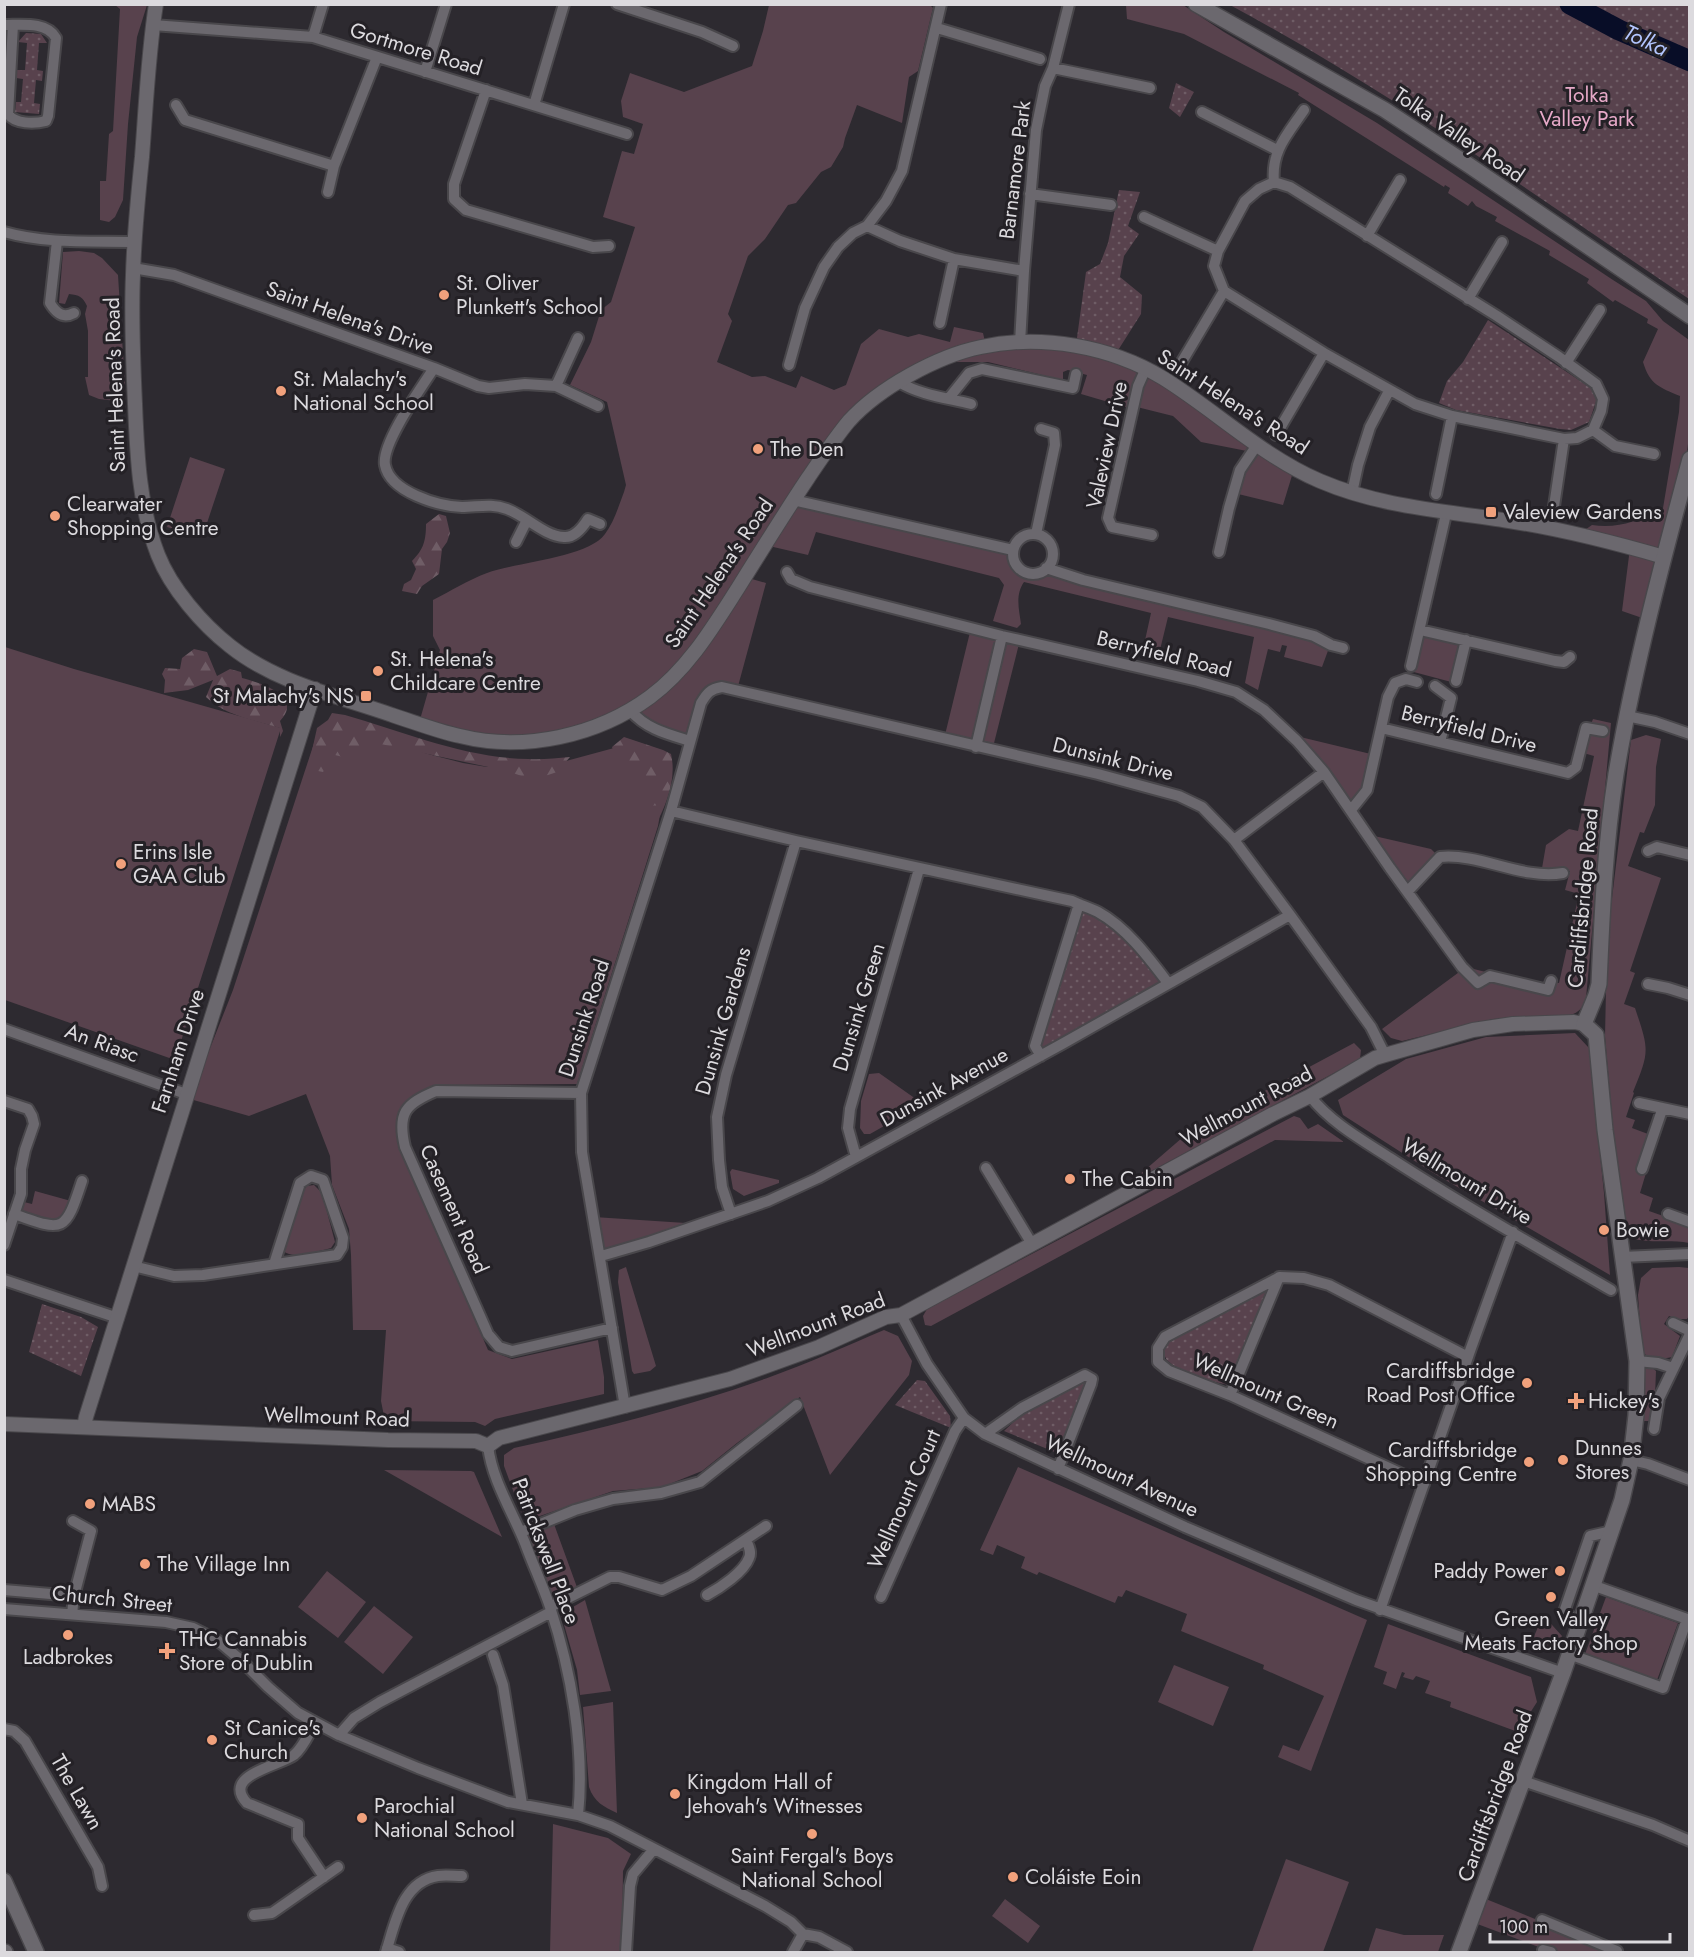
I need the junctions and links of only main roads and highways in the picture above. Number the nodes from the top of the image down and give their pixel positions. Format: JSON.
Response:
{"nodes":[{"id":1,"x":1196,"y":4,"type":"edge"},
{"id":2,"x":1689,"y":316,"type":"edge"},
{"id":3,"x":1689,"y":459,"type":"edge"},
{"id":4,"x":4,"y":1881,"type":"edge"},
{"id":5,"x":36,"y":1953,"type":"edge"},
{"id":6,"x":1459,"y":1953,"type":"edge"}],
"edges":[{"from":1,"to":2,"type":"main road","name":"Tolka Valley Road"},
{"from":3,"to":6,"type":"main road","name":"Cardiffsbridge Road"},
{"from":4,"to":5,"type":"main road"}]}
